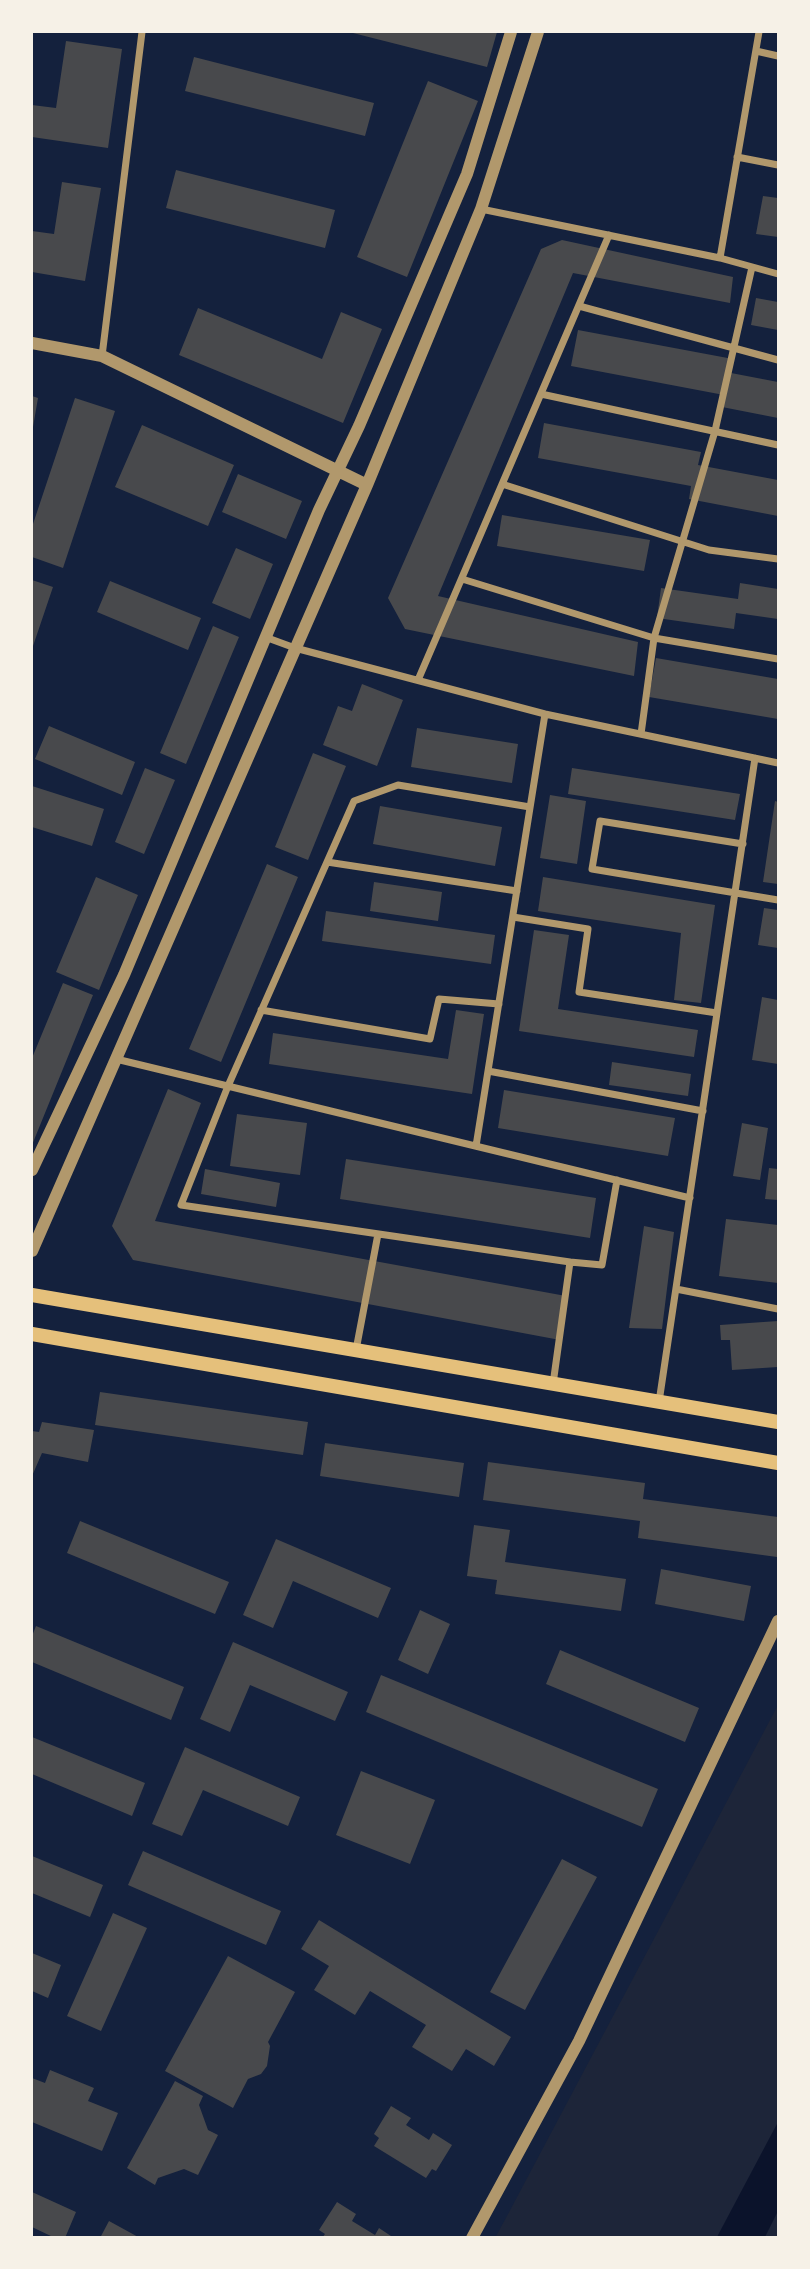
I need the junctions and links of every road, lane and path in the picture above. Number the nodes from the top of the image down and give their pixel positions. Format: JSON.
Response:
{"nodes":[{"id":1,"x":142,"y":32,"type":"edge"},
{"id":2,"x":511,"y":32,"type":"edge"},
{"id":3,"x":538,"y":32,"type":"edge"},
{"id":4,"x":759,"y":32,"type":"edge"},
{"id":5,"x":756,"y":51,"type":"junction"},
{"id":6,"x":779,"y":55,"type":"edge"},
{"id":7,"x":737,"y":157,"type":"junction"},
{"id":8,"x":779,"y":165,"type":"edge"},
{"id":9,"x":481,"y":209,"type":"junction"},
{"id":10,"x":609,"y":235,"type":"junction"},
{"id":11,"x":720,"y":258,"type":"junction"},
{"id":12,"x":752,"y":267,"type":"junction"},
{"id":13,"x":779,"y":274,"type":"edge"},
{"id":14,"x":579,"y":306,"type":"junction"},
{"id":15,"x":32,"y":343,"type":"edge"},
{"id":16,"x":734,"y":348,"type":"junction"},
{"id":17,"x":102,"y":356,"type":"junction"},
{"id":18,"x":779,"y":360,"type":"edge"},
{"id":19,"x":541,"y":394,"type":"junction"},
{"id":20,"x":715,"y":431,"type":"junction"},
{"id":21,"x":779,"y":445,"type":"edge"},
{"id":22,"x":339,"y":472,"type":"junction"},
{"id":23,"x":502,"y":484,"type":"junction"},
{"id":24,"x":367,"y":485,"type":"junction"},
{"id":25,"x":682,"y":541,"type":"junction"},
{"id":26,"x":779,"y":559,"type":"edge"},
{"id":27,"x":461,"y":579,"type":"junction"},
{"id":28,"x":265,"y":638,"type":"junction"},
{"id":29,"x":654,"y":638,"type":"junction"},
{"id":30,"x":295,"y":648,"type":"junction"},
{"id":31,"x":779,"y":659,"type":"edge"},
{"id":32,"x":418,"y":680,"type":"junction"},
{"id":33,"x":545,"y":714,"type":"junction"},
{"id":34,"x":641,"y":734,"type":"junction"},
{"id":35,"x":755,"y":758,"type":"junction"},
{"id":36,"x":779,"y":763,"type":"edge"},
{"id":37,"x":530,"y":807,"type":"junction"},
{"id":38,"x":743,"y":844,"type":"junction"},
{"id":39,"x":327,"y":862,"type":"junction"},
{"id":40,"x":517,"y":891,"type":"junction"},
{"id":41,"x":735,"y":893,"type":"junction"},
{"id":42,"x":779,"y":900,"type":"edge"},
{"id":43,"x":513,"y":917,"type":"junction"},
{"id":44,"x":499,"y":1004,"type":"junction"},
{"id":45,"x":261,"y":1010,"type":"junction"},
{"id":46,"x":717,"y":1013,"type":"junction"},
{"id":47,"x":115,"y":1059,"type":"junction"},
{"id":48,"x":488,"y":1071,"type":"junction"},
{"id":49,"x":228,"y":1086,"type":"junction"},
{"id":50,"x":703,"y":1111,"type":"junction"},
{"id":51,"x":476,"y":1146,"type":"junction"},
{"id":52,"x":32,"y":1170,"type":"edge"},
{"id":53,"x":617,"y":1180,"type":"junction"},
{"id":54,"x":690,"y":1198,"type":"junction"},
{"id":55,"x":378,"y":1234,"type":"junction"},
{"id":56,"x":32,"y":1251,"type":"edge"},
{"id":57,"x":570,"y":1262,"type":"junction"},
{"id":58,"x":676,"y":1289,"type":"junction"},
{"id":59,"x":32,"y":1295,"type":"edge"},
{"id":60,"x":779,"y":1309,"type":"edge"},
{"id":61,"x":32,"y":1334,"type":"edge"},
{"id":62,"x":356,"y":1350,"type":"junction"},
{"id":63,"x":552,"y":1384,"type":"junction"},
{"id":64,"x":659,"y":1403,"type":"junction"},
{"id":65,"x":779,"y":1423,"type":"edge"},
{"id":66,"x":779,"y":1463,"type":"edge"},
{"id":67,"x":779,"y":1621,"type":"edge"},
{"id":68,"x":472,"y":2238,"type":"edge"}],
"edges":[{"from":1,"to":17,"type":"street"},
{"from":2,"to":22,"type":"street"},
{"from":3,"to":9,"type":"street"},
{"from":4,"to":5,"type":"street"},
{"from":5,"to":6,"type":"street"},
{"from":5,"to":7,"type":"street"},
{"from":7,"to":8,"type":"street"},
{"from":7,"to":11,"type":"street"},
{"from":9,"to":10,"type":"street"},
{"from":9,"to":24,"type":"street"},
{"from":10,"to":11,"type":"street"},
{"from":10,"to":14,"type":"street"},
{"from":11,"to":12,"type":"street"},
{"from":12,"to":13,"type":"street"},
{"from":12,"to":16,"type":"street"},
{"from":14,"to":16,"type":"street"},
{"from":14,"to":19,"type":"street"},
{"from":15,"to":17,"type":"street"},
{"from":16,"to":18,"type":"street"},
{"from":16,"to":20,"type":"street"},
{"from":17,"to":22,"type":"street"},
{"from":19,"to":20,"type":"street"},
{"from":19,"to":23,"type":"street"},
{"from":20,"to":21,"type":"street"},
{"from":20,"to":25,"type":"street"},
{"from":22,"to":24,"type":"street"},
{"from":22,"to":28,"type":"street"},
{"from":23,"to":25,"type":"street"},
{"from":23,"to":27,"type":"street"},
{"from":24,"to":30,"type":"street"},
{"from":25,"to":26,"type":"street"},
{"from":25,"to":29,"type":"street"},
{"from":27,"to":29,"type":"street"},
{"from":27,"to":32,"type":"street"},
{"from":28,"to":30,"type":"street"},
{"from":28,"to":52,"type":"street"},
{"from":29,"to":31,"type":"street"},
{"from":29,"to":34,"type":"street"},
{"from":30,"to":32,"type":"street"},
{"from":30,"to":47,"type":"street"},
{"from":32,"to":33,"type":"street"},
{"from":33,"to":34,"type":"street"},
{"from":33,"to":37,"type":"street"},
{"from":34,"to":35,"type":"street"},
{"from":35,"to":36,"type":"street"},
{"from":35,"to":38,"type":"street"},
{"from":37,"to":39,"type":"street"},
{"from":37,"to":40,"type":"street"},
{"from":38,"to":41,"type":"street"},
{"from":38,"to":41,"type":"street"},
{"from":39,"to":40,"type":"street"},
{"from":39,"to":45,"type":"street"},
{"from":40,"to":43,"type":"street"},
{"from":41,"to":42,"type":"street"},
{"from":41,"to":46,"type":"street"},
{"from":43,"to":44,"type":"street"},
{"from":43,"to":46,"type":"street"},
{"from":44,"to":45,"type":"street"},
{"from":44,"to":48,"type":"street"},
{"from":45,"to":49,"type":"street"},
{"from":46,"to":50,"type":"street"},
{"from":47,"to":49,"type":"street"},
{"from":47,"to":56,"type":"street"},
{"from":48,"to":50,"type":"street"},
{"from":48,"to":51,"type":"street"},
{"from":49,"to":51,"type":"street"},
{"from":49,"to":55,"type":"street"},
{"from":50,"to":54,"type":"street"},
{"from":51,"to":53,"type":"street"},
{"from":53,"to":54,"type":"street"},
{"from":53,"to":57,"type":"street"},
{"from":54,"to":58,"type":"street"},
{"from":55,"to":57,"type":"street"},
{"from":55,"to":62,"type":"street"},
{"from":57,"to":63,"type":"street"},
{"from":58,"to":60,"type":"street"},
{"from":58,"to":64,"type":"street"},
{"from":59,"to":62,"type":"main road"},
{"from":61,"to":66,"type":"main road"},
{"from":62,"to":63,"type":"main road"},
{"from":63,"to":64,"type":"main road"},
{"from":64,"to":65,"type":"main road"},
{"from":67,"to":68,"type":"street"}]}
